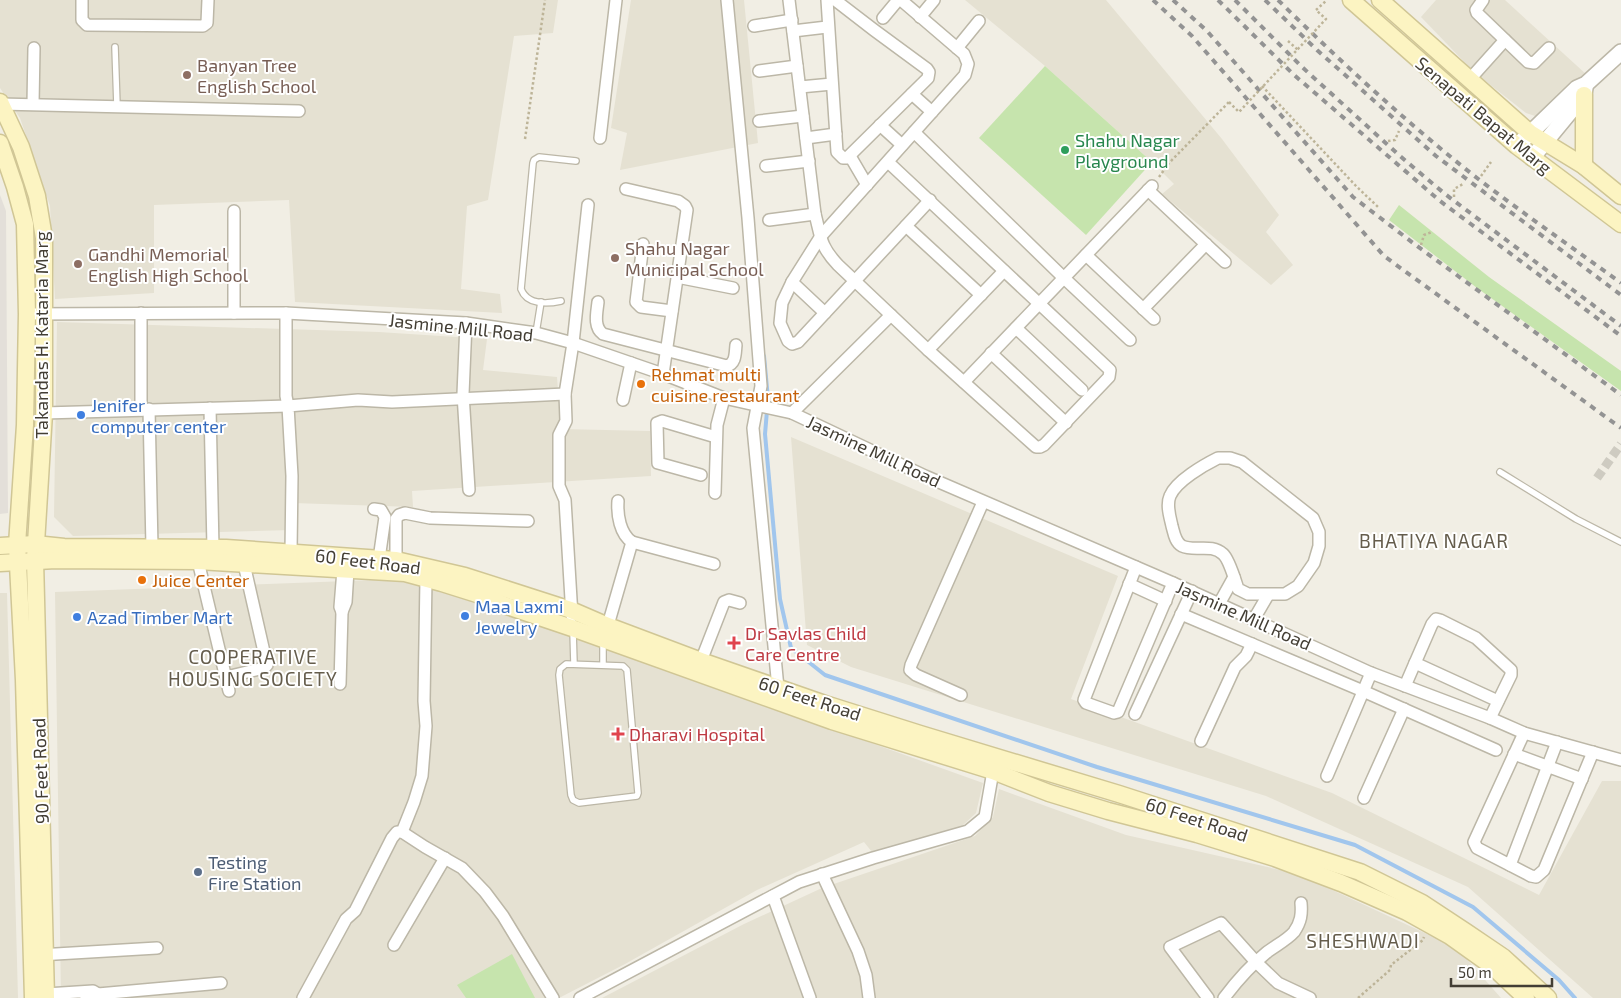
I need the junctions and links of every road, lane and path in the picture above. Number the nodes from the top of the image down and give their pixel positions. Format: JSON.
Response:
{"nodes":[{"id":1,"x":82,"y":0,"type":"edge"},
{"id":2,"x":208,"y":0,"type":"edge"},
{"id":3,"x":545,"y":0,"type":"edge"},
{"id":4,"x":616,"y":0,"type":"edge"},
{"id":5,"x":727,"y":0,"type":"edge"},
{"id":6,"x":789,"y":0,"type":"edge"},
{"id":7,"x":826,"y":0,"type":"edge"},
{"id":8,"x":835,"y":0,"type":"edge"},
{"id":9,"x":900,"y":0,"type":"edge"},
{"id":10,"x":934,"y":0,"type":"edge"},
{"id":11,"x":1326,"y":0,"type":"edge"},
{"id":12,"x":1351,"y":0,"type":"edge"},
{"id":13,"x":1380,"y":0,"type":"edge"},
{"id":14,"x":1483,"y":0,"type":"edge"},
{"id":15,"x":920,"y":16,"type":"junction"},
{"id":16,"x":883,"y":18,"type":"dead end"},
{"id":17,"x":980,"y":21,"type":"dead end"},
{"id":18,"x":754,"y":26,"type":"dead end"},
{"id":19,"x":792,"y":26,"type":"junction"},
{"id":20,"x":828,"y":27,"type":"junction"},
{"id":21,"x":1505,"y":40,"type":"junction"},
{"id":22,"x":1288,"y":41,"type":"dead end"},
{"id":23,"x":114,"y":47,"type":"dead end"},
{"id":24,"x":34,"y":48,"type":"dead end"},
{"id":25,"x":957,"y":48,"type":"junction"},
{"id":26,"x":1548,"y":48,"type":"dead end"},
{"id":27,"x":1298,"y":50,"type":"junction"},
{"id":28,"x":1621,"y":52,"type":"edge"},
{"id":29,"x":1446,"y":58,"type":"junction"},
{"id":30,"x":797,"y":66,"type":"junction"},
{"id":31,"x":759,"y":71,"type":"dead end"},
{"id":32,"x":1434,"y":73,"type":"junction"},
{"id":33,"x":1470,"y":80,"type":"junction"},
{"id":34,"x":832,"y":84,"type":"junction"},
{"id":35,"x":1262,"y":86,"type":"junction"},
{"id":36,"x":800,"y":87,"type":"junction"},
{"id":37,"x":1585,"y":89,"type":"junction"},
{"id":38,"x":912,"y":94,"type":"junction"},
{"id":39,"x":0,"y":103,"type":"edge"},
{"id":40,"x":33,"y":104,"type":"junction"},
{"id":41,"x":117,"y":106,"type":"junction"},
{"id":42,"x":299,"y":111,"type":"dead end"},
{"id":43,"x":932,"y":112,"type":"junction"},
{"id":44,"x":803,"y":116,"type":"junction"},
{"id":45,"x":759,"y":121,"type":"dead end"},
{"id":46,"x":880,"y":126,"type":"junction"},
{"id":47,"x":1399,"y":131,"type":"dead end"},
{"id":48,"x":914,"y":132,"type":"junction"},
{"id":49,"x":1530,"y":133,"type":"junction"},
{"id":50,"x":836,"y":134,"type":"junction"},
{"id":51,"x":600,"y":138,"type":"dead end"},
{"id":52,"x":806,"y":138,"type":"junction"},
{"id":53,"x":525,"y":139,"type":"dead end"},
{"id":54,"x":1388,"y":141,"type":"dead end"},
{"id":55,"x":1544,"y":142,"type":"junction"},
{"id":56,"x":0,"y":143,"type":"edge"},
{"id":57,"x":902,"y":145,"type":"junction"},
{"id":58,"x":1517,"y":146,"type":"junction"},
{"id":59,"x":850,"y":156,"type":"junction"},
{"id":60,"x":1532,"y":158,"type":"junction"},
{"id":61,"x":576,"y":161,"type":"dead end"},
{"id":62,"x":809,"y":162,"type":"junction"},
{"id":63,"x":888,"y":162,"type":"junction"},
{"id":64,"x":1491,"y":162,"type":"dead end"},
{"id":65,"x":766,"y":166,"type":"dead end"},
{"id":66,"x":1584,"y":166,"type":"junction"},
{"id":67,"x":1481,"y":176,"type":"dead end"},
{"id":68,"x":1463,"y":184,"type":"dead end"},
{"id":69,"x":867,"y":185,"type":"junction"},
{"id":70,"x":1150,"y":188,"type":"junction"},
{"id":71,"x":626,"y":189,"type":"dead end"},
{"id":72,"x":1621,"y":196,"type":"edge"},
{"id":73,"x":1454,"y":197,"type":"dead end"},
{"id":74,"x":930,"y":200,"type":"junction"},
{"id":75,"x":588,"y":205,"type":"dead end"},
{"id":76,"x":1378,"y":206,"type":"dead end"},
{"id":77,"x":234,"y":211,"type":"dead end"},
{"id":78,"x":815,"y":214,"type":"junction"},
{"id":79,"x":768,"y":220,"type":"dead end"},
{"id":80,"x":1621,"y":224,"type":"edge"},
{"id":81,"x":906,"y":226,"type":"junction"},
{"id":82,"x":1432,"y":232,"type":"dead end"},
{"id":83,"x":821,"y":236,"type":"junction"},
{"id":84,"x":643,"y":244,"type":"dead end"},
{"id":85,"x":1206,"y":244,"type":"junction"},
{"id":86,"x":1421,"y":245,"type":"dead end"},
{"id":87,"x":1086,"y":255,"type":"junction"},
{"id":88,"x":1225,"y":262,"type":"dead end"},
{"id":89,"x":1004,"y":271,"type":"junction"},
{"id":90,"x":677,"y":277,"type":"junction"},
{"id":91,"x":1064,"y":278,"type":"junction"},
{"id":92,"x":855,"y":280,"type":"junction"},
{"id":93,"x":792,"y":282,"type":"junction"},
{"id":94,"x":733,"y":288,"type":"dead end"},
{"id":95,"x":981,"y":295,"type":"junction"},
{"id":96,"x":561,"y":301,"type":"dead end"},
{"id":97,"x":541,"y":302,"type":"junction"},
{"id":98,"x":598,"y":302,"type":"dead end"},
{"id":99,"x":1039,"y":304,"type":"junction"},
{"id":100,"x":1143,"y":309,"type":"junction"},
{"id":101,"x":672,"y":311,"type":"junction"},
{"id":102,"x":234,"y":313,"type":"junction"},
{"id":103,"x":286,"y":313,"type":"junction"},
{"id":104,"x":825,"y":313,"type":"junction"},
{"id":105,"x":27,"y":314,"type":"junction"},
{"id":106,"x":141,"y":314,"type":"junction"},
{"id":107,"x":44,"y":315,"type":"junction"},
{"id":108,"x":890,"y":315,"type":"junction"},
{"id":109,"x":1154,"y":319,"type":"dead end"},
{"id":110,"x":466,"y":324,"type":"junction"},
{"id":111,"x":1016,"y":328,"type":"junction"},
{"id":112,"x":536,"y":333,"type":"junction"},
{"id":113,"x":1130,"y":340,"type":"dead end"},
{"id":114,"x":574,"y":343,"type":"junction"},
{"id":115,"x":736,"y":346,"type":"dead end"},
{"id":116,"x":667,"y":350,"type":"junction"},
{"id":117,"x":928,"y":350,"type":"junction"},
{"id":118,"x":991,"y":353,"type":"junction"},
{"id":119,"x":631,"y":364,"type":"junction"},
{"id":120,"x":663,"y":374,"type":"junction"},
{"id":121,"x":964,"y":382,"type":"junction"},
{"id":122,"x":1082,"y":390,"type":"dead end"},
{"id":123,"x":565,"y":394,"type":"junction"},
{"id":124,"x":724,"y":398,"type":"junction"},
{"id":125,"x":464,"y":400,"type":"junction"},
{"id":126,"x":623,"y":400,"type":"dead end"},
{"id":127,"x":757,"y":404,"type":"junction"},
{"id":128,"x":288,"y":406,"type":"junction"},
{"id":129,"x":210,"y":408,"type":"junction"},
{"id":130,"x":145,"y":409,"type":"junction"},
{"id":131,"x":44,"y":413,"type":"junction"},
{"id":132,"x":792,"y":413,"type":"junction"},
{"id":133,"x":1066,"y":423,"type":"junction"},
{"id":134,"x":716,"y":437,"type":"junction"},
{"id":135,"x":22,"y":461,"type":"junction"},
{"id":136,"x":41,"y":463,"type":"junction"},
{"id":137,"x":1500,"y":472,"type":"dead end"},
{"id":138,"x":700,"y":475,"type":"dead end"},
{"id":139,"x":469,"y":490,"type":"dead end"},
{"id":140,"x":715,"y":493,"type":"dead end"},
{"id":141,"x":618,"y":502,"type":"dead end"},
{"id":142,"x":983,"y":502,"type":"junction"},
{"id":143,"x":374,"y":509,"type":"dead end"},
{"id":144,"x":528,"y":521,"type":"dead end"},
{"id":145,"x":632,"y":542,"type":"junction"},
{"id":146,"x":1621,"y":542,"type":"edge"},
{"id":147,"x":17,"y":544,"type":"junction"},
{"id":148,"x":0,"y":546,"type":"edge"},
{"id":149,"x":152,"y":547,"type":"junction"},
{"id":150,"x":213,"y":548,"type":"junction"},
{"id":151,"x":35,"y":552,"type":"junction"},
{"id":152,"x":282,"y":556,"type":"junction"},
{"id":153,"x":379,"y":559,"type":"junction"},
{"id":154,"x":396,"y":560,"type":"junction"},
{"id":155,"x":18,"y":561,"type":"junction"},
{"id":156,"x":198,"y":561,"type":"junction"},
{"id":157,"x":0,"y":563,"type":"edge"},
{"id":158,"x":244,"y":564,"type":"junction"},
{"id":159,"x":714,"y":564,"type":"dead end"},
{"id":160,"x":1136,"y":567,"type":"junction"},
{"id":161,"x":345,"y":570,"type":"junction"},
{"id":162,"x":1234,"y":577,"type":"junction"},
{"id":163,"x":426,"y":579,"type":"junction"},
{"id":164,"x":1173,"y":583,"type":"junction"},
{"id":165,"x":1129,"y":584,"type":"junction"},
{"id":166,"x":1192,"y":591,"type":"junction"},
{"id":167,"x":1268,"y":595,"type":"junction"},
{"id":168,"x":1166,"y":601,"type":"junction"},
{"id":169,"x":740,"y":603,"type":"dead end"},
{"id":170,"x":1219,"y":604,"type":"junction"},
{"id":171,"x":571,"y":610,"type":"junction"},
{"id":172,"x":1181,"y":614,"type":"junction"},
{"id":173,"x":1254,"y":619,"type":"junction"},
{"id":174,"x":572,"y":628,"type":"junction"},
{"id":175,"x":606,"y":632,"type":"junction"},
{"id":176,"x":1252,"y":644,"type":"junction"},
{"id":177,"x":701,"y":661,"type":"junction"},
{"id":178,"x":1415,"y":663,"type":"junction"},
{"id":179,"x":574,"y":664,"type":"junction"},
{"id":180,"x":603,"y":665,"type":"junction"},
{"id":181,"x":1371,"y":673,"type":"junction"},
{"id":182,"x":226,"y":677,"type":"junction"},
{"id":183,"x":340,"y":684,"type":"dead end"},
{"id":184,"x":1406,"y":686,"type":"junction"},
{"id":185,"x":778,"y":688,"type":"junction"},
{"id":186,"x":229,"y":690,"type":"dead end"},
{"id":187,"x":1363,"y":691,"type":"junction"},
{"id":188,"x":961,"y":695,"type":"dead end"},
{"id":189,"x":1498,"y":702,"type":"junction"},
{"id":190,"x":1404,"y":710,"type":"junction"},
{"id":191,"x":1135,"y":714,"type":"dead end"},
{"id":192,"x":1490,"y":718,"type":"junction"},
{"id":193,"x":1524,"y":733,"type":"junction"},
{"id":194,"x":1201,"y":741,"type":"dead end"},
{"id":195,"x":1558,"y":742,"type":"junction"},
{"id":196,"x":1496,"y":750,"type":"dead end"},
{"id":197,"x":1593,"y":752,"type":"junction"},
{"id":198,"x":1514,"y":754,"type":"junction"},
{"id":199,"x":1621,"y":760,"type":"edge"},
{"id":200,"x":1548,"y":766,"type":"junction"},
{"id":201,"x":993,"y":771,"type":"junction"},
{"id":202,"x":1327,"y":776,"type":"dead end"},
{"id":203,"x":1582,"y":779,"type":"junction"},
{"id":204,"x":34,"y":796,"type":"junction"},
{"id":205,"x":1364,"y":798,"type":"dead end"},
{"id":206,"x":402,"y":832,"type":"junction"},
{"id":207,"x":445,"y":858,"type":"junction"},
{"id":208,"x":1510,"y":865,"type":"junction"},
{"id":209,"x":822,"y":874,"type":"junction"},
{"id":210,"x":773,"y":896,"type":"junction"},
{"id":211,"x":1300,"y":903,"type":"dead end"},
{"id":212,"x":1430,"y":924,"type":"junction"},
{"id":213,"x":394,"y":945,"type":"dead end"},
{"id":214,"x":157,"y":948,"type":"dead end"},
{"id":215,"x":39,"y":955,"type":"junction"},
{"id":216,"x":1256,"y":962,"type":"junction"},
{"id":217,"x":221,"y":983,"type":"dead end"},
{"id":218,"x":98,"y":994,"type":"junction"},
{"id":219,"x":42,"y":997,"type":"edge"},
{"id":220,"x":86,"y":998,"type":"edge"},
{"id":221,"x":303,"y":998,"type":"edge"},
{"id":222,"x":553,"y":998,"type":"edge"},
{"id":223,"x":580,"y":998,"type":"edge"},
{"id":224,"x":810,"y":998,"type":"edge"},
{"id":225,"x":869,"y":998,"type":"edge"},
{"id":226,"x":1208,"y":998,"type":"edge"},
{"id":227,"x":1224,"y":998,"type":"edge"},
{"id":228,"x":1310,"y":998,"type":"edge"},
{"id":229,"x":1358,"y":998,"type":"edge"},
{"id":230,"x":1526,"y":998,"type":"edge"},
{"id":231,"x":1548,"y":998,"type":"edge"}],
"edges":[{"from":1,"to":2,"type":"street"},
{"from":3,"to":53,"type":"path"},
{"from":4,"to":51,"type":"street"},
{"from":5,"to":127,"type":"street"},
{"from":6,"to":19,"type":"street"},
{"from":7,"to":20,"type":"street"},
{"from":8,"to":38,"type":"street"},
{"from":9,"to":15,"type":"street"},
{"from":9,"to":16,"type":"street"},
{"from":10,"to":15,"type":"street"},
{"from":11,"to":27,"type":"path","bridge":true},
{"from":12,"to":32,"type":"main road","name":"Senapati Bapat Marg"},
{"from":13,"to":29,"type":"main road","name":"Senapati Bapat Marg"},
{"from":14,"to":21,"type":"street"},
{"from":15,"to":25,"type":"street"},
{"from":17,"to":25,"type":"street"},
{"from":18,"to":19,"type":"street"},
{"from":19,"to":20,"type":"street"},
{"from":19,"to":30,"type":"street"},
{"from":20,"to":34,"type":"street"},
{"from":21,"to":26,"type":"street"},
{"from":21,"to":33,"type":"street"},
{"from":22,"to":27,"type":"path"},
{"from":23,"to":41,"type":"lane"},
{"from":24,"to":40,"type":"street"},
{"from":25,"to":43,"type":"street"},
{"from":27,"to":35,"type":"path","bridge":true},
{"from":28,"to":37,"type":"street"},
{"from":29,"to":32,"type":"main road"},
{"from":29,"to":33,"type":"main road","name":"Senapati Bapat Marg"},
{"from":30,"to":31,"type":"street"},
{"from":30,"to":36,"type":"street"},
{"from":32,"to":58,"type":"main road","name":"Senapati Bapat Marg"},
{"from":33,"to":49,"type":"main road","name":"Senapati Bapat Marg"},
{"from":34,"to":36,"type":"street"},
{"from":34,"to":50,"type":"street"},
{"from":35,"to":70,"type":"path","bridge":true},
{"from":35,"to":76,"type":"path"},
{"from":36,"to":44,"type":"street"},
{"from":37,"to":49,"type":"street"},
{"from":37,"to":55,"type":"street"},
{"from":37,"to":66,"type":"main road"},
{"from":38,"to":43,"type":"street"},
{"from":38,"to":46,"type":"street"},
{"from":39,"to":40,"type":"street"},
{"from":39,"to":107,"type":"main road","name":"Takandas H. Kataria Marg"},
{"from":40,"to":41,"type":"street"},
{"from":41,"to":42,"type":"street"},
{"from":43,"to":48,"type":"street"},
{"from":44,"to":45,"type":"street"},
{"from":44,"to":52,"type":"street"},
{"from":46,"to":57,"type":"street"},
{"from":46,"to":59,"type":"street"},
{"from":47,"to":54,"type":"path"},
{"from":48,"to":57,"type":"street"},
{"from":48,"to":91,"type":"street"},
{"from":49,"to":55,"type":"main road","name":"Senapati Bapat Marg"},
{"from":49,"to":58,"type":"street"},
{"from":50,"to":52,"type":"street"},
{"from":50,"to":59,"type":"street"},
{"from":52,"to":62,"type":"street"},
{"from":55,"to":60,"type":"street"},
{"from":55,"to":66,"type":"main road","name":"Senapati Bapat Marg"},
{"from":56,"to":105,"type":"main road","name":"Takandas H. Kataria Marg"},
{"from":57,"to":63,"type":"street"},
{"from":58,"to":60,"type":"main road","name":"Senapati Bapat Marg"},
{"from":59,"to":69,"type":"street"},
{"from":60,"to":80,"type":"main road","name":"Senapati Bapat Marg"},
{"from":61,"to":97,"type":"lane"},
{"from":62,"to":65,"type":"street"},
{"from":62,"to":78,"type":"street"},
{"from":63,"to":69,"type":"street"},
{"from":63,"to":74,"type":"street"},
{"from":64,"to":67,"type":"path"},
{"from":66,"to":72,"type":"main road","name":"Senapati Bapat Marg"},
{"from":68,"to":73,"type":"path"},
{"from":69,"to":83,"type":"street"},
{"from":70,"to":85,"type":"street"},
{"from":70,"to":87,"type":"street"},
{"from":71,"to":90,"type":"street"},
{"from":74,"to":81,"type":"street"},
{"from":74,"to":89,"type":"street"},
{"from":75,"to":114,"type":"street"},
{"from":77,"to":102,"type":"street"},
{"from":78,"to":79,"type":"street"},
{"from":78,"to":83,"type":"street"},
{"from":81,"to":92,"type":"street"},
{"from":81,"to":95,"type":"street"},
{"from":82,"to":86,"type":"path"},
{"from":83,"to":92,"type":"street"},
{"from":83,"to":93,"type":"street"},
{"from":84,"to":101,"type":"street"},
{"from":85,"to":88,"type":"street"},
{"from":85,"to":100,"type":"street"},
{"from":87,"to":91,"type":"street"},
{"from":87,"to":100,"type":"street"},
{"from":89,"to":95,"type":"street"},
{"from":89,"to":99,"type":"street"},
{"from":90,"to":94,"type":"street"},
{"from":90,"to":101,"type":"street"},
{"from":91,"to":99,"type":"street"},
{"from":91,"to":113,"type":"street"},
{"from":92,"to":104,"type":"street"},
{"from":92,"to":108,"type":"street"},
{"from":93,"to":104,"type":"street"},
{"from":93,"to":104,"type":"street"},
{"from":95,"to":117,"type":"street"},
{"from":96,"to":97,"type":"lane"},
{"from":97,"to":112,"type":"lane"},
{"from":98,"to":116,"type":"street"},
{"from":99,"to":111,"type":"street"},
{"from":99,"to":133,"type":"street"},
{"from":100,"to":109,"type":"street"},
{"from":101,"to":116,"type":"street"},
{"from":102,"to":103,"type":"street","name":"Jasmine Mill Road"},
{"from":102,"to":106,"type":"street","name":"Jasmine Mill Road"},
{"from":103,"to":110,"type":"street","name":"Jasmine Mill Road"},
{"from":103,"to":128,"type":"street"},
{"from":105,"to":107,"type":"street","name":"Jasmine Mill Road"},
{"from":105,"to":135,"type":"main road","name":"Takandas H. Kataria Marg"},
{"from":106,"to":107,"type":"street","name":"Jasmine Mill Road"},
{"from":106,"to":130,"type":"street"},
{"from":107,"to":131,"type":"main road","name":"Takandas H. Kataria Marg"},
{"from":108,"to":117,"type":"street"},
{"from":108,"to":132,"type":"street"},
{"from":110,"to":112,"type":"street","name":"Jasmine Mill Road"},
{"from":110,"to":125,"type":"street"},
{"from":111,"to":118,"type":"street"},
{"from":111,"to":122,"type":"street"},
{"from":112,"to":114,"type":"street","name":"Jasmine Mill Road"},
{"from":114,"to":119,"type":"street","name":"Jasmine Mill Road"},
{"from":114,"to":123,"type":"street"},
{"from":115,"to":116,"type":"street"},
{"from":116,"to":120,"type":"street"},
{"from":117,"to":121,"type":"street"},
{"from":118,"to":121,"type":"street"},
{"from":118,"to":133,"type":"street"},
{"from":119,"to":120,"type":"street","name":"Jasmine Mill Road"},
{"from":119,"to":126,"type":"street"},
{"from":120,"to":124,"type":"street","name":"Jasmine Mill Road"},
{"from":121,"to":133,"type":"street"},
{"from":123,"to":125,"type":"street"},
{"from":123,"to":171,"type":"street"},
{"from":124,"to":127,"type":"street","name":"Jasmine Mill Road"},
{"from":124,"to":134,"type":"street"},
{"from":125,"to":128,"type":"street"},
{"from":125,"to":139,"type":"street"},
{"from":127,"to":132,"type":"street","name":"Jasmine Mill Road"},
{"from":127,"to":185,"type":"street"},
{"from":128,"to":129,"type":"street"},
{"from":128,"to":152,"type":"street"},
{"from":129,"to":130,"type":"street"},
{"from":129,"to":150,"type":"street"},
{"from":130,"to":131,"type":"street"},
{"from":130,"to":149,"type":"street"},
{"from":131,"to":136,"type":"main road","name":"Takandas H. Kataria Marg"},
{"from":132,"to":142,"type":"street","name":"Jasmine Mill Road"},
{"from":134,"to":138,"type":"street"},
{"from":134,"to":140,"type":"street"},
{"from":135,"to":136,"type":"main road"},
{"from":135,"to":147,"type":"main road","name":"Takandas H. Kataria Marg"},
{"from":136,"to":151,"type":"main road","name":"Takandas H. Kataria Marg"},
{"from":137,"to":146,"type":"lane"},
{"from":141,"to":145,"type":"street"},
{"from":142,"to":160,"type":"street","name":"Jasmine Mill Road"},
{"from":142,"to":188,"type":"street"},
{"from":143,"to":153,"type":"street"},
{"from":144,"to":154,"type":"street"},
{"from":145,"to":159,"type":"street"},
{"from":145,"to":175,"type":"street"},
{"from":147,"to":148,"type":"main road","name":"60 Feet Road"},
{"from":147,"to":151,"type":"main road","name":"60 Feet Road"},
{"from":147,"to":155,"type":"main road","name":"Takandas H. Kataria Marg"},
{"from":149,"to":150,"type":"main road","name":"60 Feet Road"},
{"from":149,"to":151,"type":"main road","name":"60 Feet Road"},
{"from":150,"to":152,"type":"main road","name":"60 Feet Road"},
{"from":151,"to":155,"type":"main road"},
{"from":151,"to":156,"type":"main road","name":"60 Feet Road"},
{"from":151,"to":204,"type":"main road","name":"90 Feet Road"},
{"from":152,"to":153,"type":"main road","name":"60 Feet Road"},
{"from":152,"to":158,"type":"main road","name":"60 Feet Road"},
{"from":152,"to":161,"type":"main road","name":"60 Feet Road"},
{"from":153,"to":154,"type":"main road","name":"60 Feet Road"},
{"from":154,"to":171,"type":"main road","name":"60 Feet Road"},
{"from":155,"to":157,"type":"main road"},
{"from":155,"to":204,"type":"main road","name":"90 Feet Road"},
{"from":156,"to":158,"type":"main road","name":"60 Feet Road"},
{"from":156,"to":182,"type":"street"},
{"from":158,"to":182,"type":"street"},
{"from":160,"to":164,"type":"street","name":"Jasmine Mill Road"},
{"from":160,"to":165,"type":"street"},
{"from":161,"to":163,"type":"main road","name":"60 Feet Road"},
{"from":161,"to":183,"type":"street"},
{"from":162,"to":167,"type":"street"},
{"from":162,"to":167,"type":"street"},
{"from":162,"to":170,"type":"street"},
{"from":163,"to":174,"type":"main road","name":"60 Feet Road"},
{"from":163,"to":206,"type":"street"},
{"from":164,"to":166,"type":"street","name":"Jasmine Mill Road"},
{"from":164,"to":168,"type":"street"},
{"from":165,"to":168,"type":"street"},
{"from":165,"to":168,"type":"street"},
{"from":166,"to":170,"type":"street","name":"Jasmine Mill Road"},
{"from":166,"to":172,"type":"street"},
{"from":167,"to":173,"type":"street"},
{"from":169,"to":177,"type":"street"},
{"from":170,"to":173,"type":"street","name":"Jasmine Mill Road"},
{"from":171,"to":174,"type":"street"},
{"from":171,"to":175,"type":"main road","name":"60 Feet Road"},
{"from":172,"to":176,"type":"street"},
{"from":172,"to":191,"type":"street"},
{"from":173,"to":181,"type":"street","name":"Jasmine Mill Road"},
{"from":174,"to":175,"type":"main road","name":"60 Feet Road"},
{"from":174,"to":179,"type":"lane"},
{"from":175,"to":177,"type":"main road","name":"60 Feet Road"},
{"from":175,"to":180,"type":"lane"},
{"from":175,"to":201,"type":"main road","name":"60 Feet Road"},
{"from":176,"to":187,"type":"street"},
{"from":176,"to":194,"type":"street"},
{"from":177,"to":185,"type":"main road","name":"60 Feet Road"},
{"from":178,"to":184,"type":"street"},
{"from":178,"to":189,"type":"street"},
{"from":178,"to":189,"type":"street"},
{"from":179,"to":180,"type":"lane"},
{"from":179,"to":180,"type":"lane"},
{"from":181,"to":184,"type":"street","name":"Jasmine Mill Road"},
{"from":181,"to":187,"type":"street"},
{"from":182,"to":186,"type":"street"},
{"from":184,"to":192,"type":"street","name":"Jasmine Mill Road"},
{"from":185,"to":231,"type":"main road","name":"60 Feet Road"},
{"from":187,"to":190,"type":"street"},
{"from":187,"to":202,"type":"street"},
{"from":189,"to":192,"type":"street"},
{"from":190,"to":196,"type":"street"},
{"from":190,"to":205,"type":"street"},
{"from":192,"to":193,"type":"street","name":"Jasmine Mill Road"},
{"from":193,"to":195,"type":"street","name":"Jasmine Mill Road"},
{"from":193,"to":198,"type":"street"},
{"from":195,"to":197,"type":"street","name":"Jasmine Mill Road"},
{"from":195,"to":200,"type":"street"},
{"from":197,"to":199,"type":"street","name":"Jasmine Mill Road"},
{"from":197,"to":203,"type":"street"},
{"from":198,"to":200,"type":"street"},
{"from":198,"to":208,"type":"street"},
{"from":200,"to":203,"type":"street"},
{"from":200,"to":208,"type":"street"},
{"from":201,"to":209,"type":"street"},
{"from":201,"to":212,"type":"main road","name":"60 Feet Road"},
{"from":203,"to":208,"type":"street"},
{"from":204,"to":215,"type":"main road","name":"90 Feet Road"},
{"from":206,"to":207,"type":"street"},
{"from":206,"to":221,"type":"street"},
{"from":207,"to":213,"type":"street"},
{"from":207,"to":222,"type":"street"},
{"from":209,"to":210,"type":"street"},
{"from":209,"to":225,"type":"street"},
{"from":210,"to":223,"type":"street"},
{"from":210,"to":224,"type":"street"},
{"from":211,"to":216,"type":"street"},
{"from":212,"to":229,"type":"path"},
{"from":212,"to":230,"type":"main road","name":"60 Feet Road"},
{"from":214,"to":215,"type":"street"},
{"from":215,"to":219,"type":"main road","name":"90 Feet Road"},
{"from":216,"to":226,"type":"street"},
{"from":216,"to":227,"type":"street"},
{"from":216,"to":228,"type":"street"},
{"from":217,"to":218,"type":"street"},
{"from":218,"to":219,"type":"street"},
{"from":218,"to":220,"type":"street"}]}
